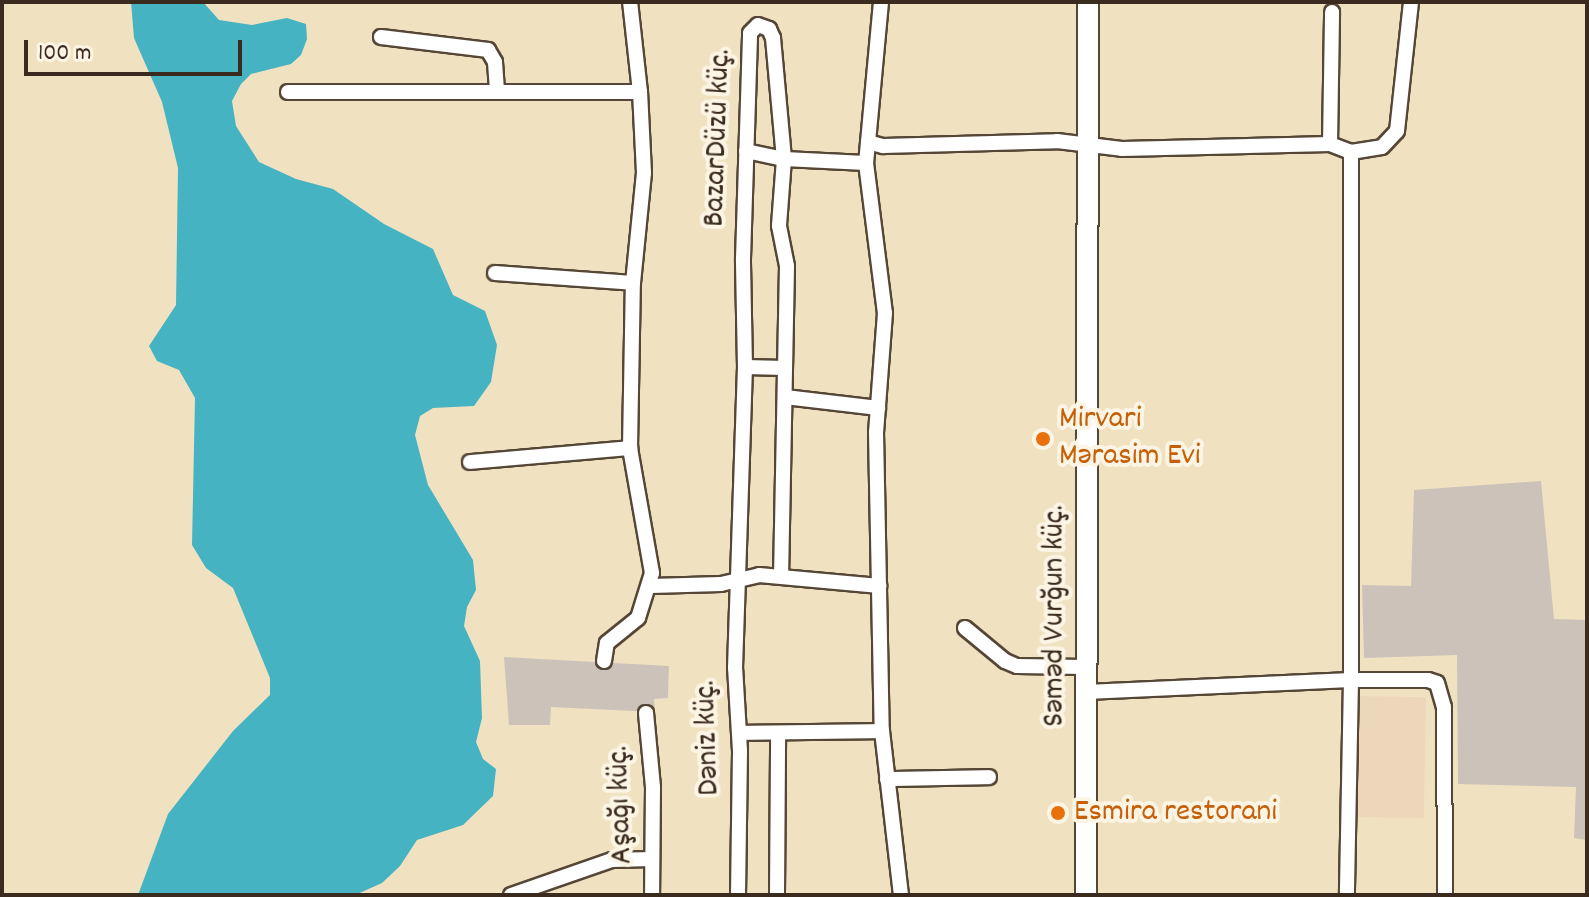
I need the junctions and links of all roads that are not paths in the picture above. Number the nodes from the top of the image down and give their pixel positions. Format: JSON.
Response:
{"nodes":[{"id":1,"x":630,"y":2,"type":"edge"},
{"id":2,"x":881,"y":2,"type":"edge"},
{"id":3,"x":1088,"y":2,"type":"edge"},
{"id":4,"x":1411,"y":2,"type":"edge"},
{"id":5,"x":1332,"y":12,"type":"dead end"},
{"id":6,"x":381,"y":37,"type":"dead end"},
{"id":7,"x":497,"y":90,"type":"junction"},
{"id":8,"x":288,"y":92,"type":"dead end"},
{"id":9,"x":640,"y":92,"type":"junction"},
{"id":10,"x":868,"y":142,"type":"junction"},
{"id":11,"x":1330,"y":144,"type":"junction"},
{"id":12,"x":1087,"y":145,"type":"junction"},
{"id":13,"x":746,"y":151,"type":"junction"},
{"id":14,"x":1351,"y":152,"type":"junction"},
{"id":15,"x":784,"y":159,"type":"junction"},
{"id":16,"x":866,"y":163,"type":"junction"},
{"id":17,"x":495,"y":273,"type":"dead end"},
{"id":18,"x":633,"y":283,"type":"junction"},
{"id":19,"x":745,"y":367,"type":"junction"},
{"id":20,"x":785,"y":368,"type":"junction"},
{"id":21,"x":785,"y":397,"type":"junction"},
{"id":22,"x":878,"y":408,"type":"junction"},
{"id":23,"x":630,"y":448,"type":"junction"},
{"id":24,"x":470,"y":462,"type":"dead end"},
{"id":25,"x":781,"y":576,"type":"junction"},
{"id":26,"x":738,"y":579,"type":"junction"},
{"id":27,"x":651,"y":586,"type":"junction"},
{"id":28,"x":880,"y":586,"type":"junction"},
{"id":29,"x":965,"y":628,"type":"dead end"},
{"id":30,"x":604,"y":661,"type":"dead end"},
{"id":31,"x":1085,"y":667,"type":"junction"},
{"id":32,"x":1351,"y":680,"type":"junction"},
{"id":33,"x":1086,"y":692,"type":"junction"},
{"id":34,"x":646,"y":713,"type":"dead end"},
{"id":35,"x":882,"y":731,"type":"junction"},
{"id":36,"x":739,"y":733,"type":"junction"},
{"id":37,"x":778,"y":733,"type":"junction"},
{"id":38,"x":989,"y":777,"type":"dead end"},
{"id":39,"x":887,"y":779,"type":"junction"},
{"id":40,"x":652,"y":859,"type":"junction"},
{"id":41,"x":511,"y":895,"type":"edge"},
{"id":42,"x":652,"y":895,"type":"edge"},
{"id":43,"x":738,"y":895,"type":"edge"},
{"id":44,"x":777,"y":895,"type":"edge"},
{"id":45,"x":901,"y":895,"type":"edge"},
{"id":46,"x":1086,"y":895,"type":"edge"},
{"id":47,"x":1347,"y":895,"type":"edge"},
{"id":48,"x":1445,"y":895,"type":"edge"}],
"edges":[{"from":1,"to":9,"type":"street"},
{"from":2,"to":10,"type":"street"},
{"from":3,"to":12,"type":"main road","name":"Səməd Vurğun küç."},
{"from":4,"to":14,"type":"street"},
{"from":5,"to":11,"type":"street"},
{"from":6,"to":7,"type":"street"},
{"from":7,"to":8,"type":"street"},
{"from":7,"to":9,"type":"street"},
{"from":9,"to":18,"type":"street"},
{"from":10,"to":12,"type":"street"},
{"from":10,"to":16,"type":"street"},
{"from":11,"to":12,"type":"street"},
{"from":11,"to":14,"type":"street"},
{"from":12,"to":31,"type":"main road","name":"Səməd Vurğun küç."},
{"from":13,"to":15,"type":"street"},
{"from":13,"to":15,"type":"street","name":"BazarDüzü küç."},
{"from":13,"to":19,"type":"street","name":"BazarDüzü küç."},
{"from":14,"to":32,"type":"street"},
{"from":15,"to":16,"type":"street"},
{"from":15,"to":20,"type":"street","name":"BazarDüzü küç."},
{"from":16,"to":22,"type":"street"},
{"from":17,"to":18,"type":"street"},
{"from":18,"to":23,"type":"street"},
{"from":19,"to":20,"type":"street"},
{"from":19,"to":26,"type":"street","name":"BazarDüzü küç."},
{"from":20,"to":21,"type":"street","name":"BazarDüzü küç."},
{"from":21,"to":22,"type":"street"},
{"from":21,"to":25,"type":"street","name":"BazarDüzü küç."},
{"from":22,"to":28,"type":"street"},
{"from":23,"to":24,"type":"street"},
{"from":23,"to":27,"type":"street"},
{"from":25,"to":26,"type":"street"},
{"from":25,"to":28,"type":"street"},
{"from":26,"to":27,"type":"street"},
{"from":26,"to":36,"type":"street","name":"Dəniz küç."},
{"from":27,"to":30,"type":"street"},
{"from":28,"to":35,"type":"street"},
{"from":29,"to":31,"type":"street"},
{"from":31,"to":33,"type":"main road","name":"Səməd Vurğun küç."},
{"from":32,"to":33,"type":"street"},
{"from":32,"to":47,"type":"street"},
{"from":32,"to":48,"type":"street"},
{"from":33,"to":46,"type":"main road","name":"Səməd Vurğun küç."},
{"from":34,"to":40,"type":"street","name":"Aşağı küç."},
{"from":35,"to":37,"type":"street"},
{"from":35,"to":39,"type":"street"},
{"from":36,"to":37,"type":"street"},
{"from":36,"to":43,"type":"street","name":"Dəniz küç."},
{"from":37,"to":44,"type":"street","name":"Dəniz küç."},
{"from":38,"to":39,"type":"street"},
{"from":39,"to":45,"type":"street"},
{"from":40,"to":41,"type":"street"},
{"from":40,"to":42,"type":"street","name":"Aşağı küç."}]}
